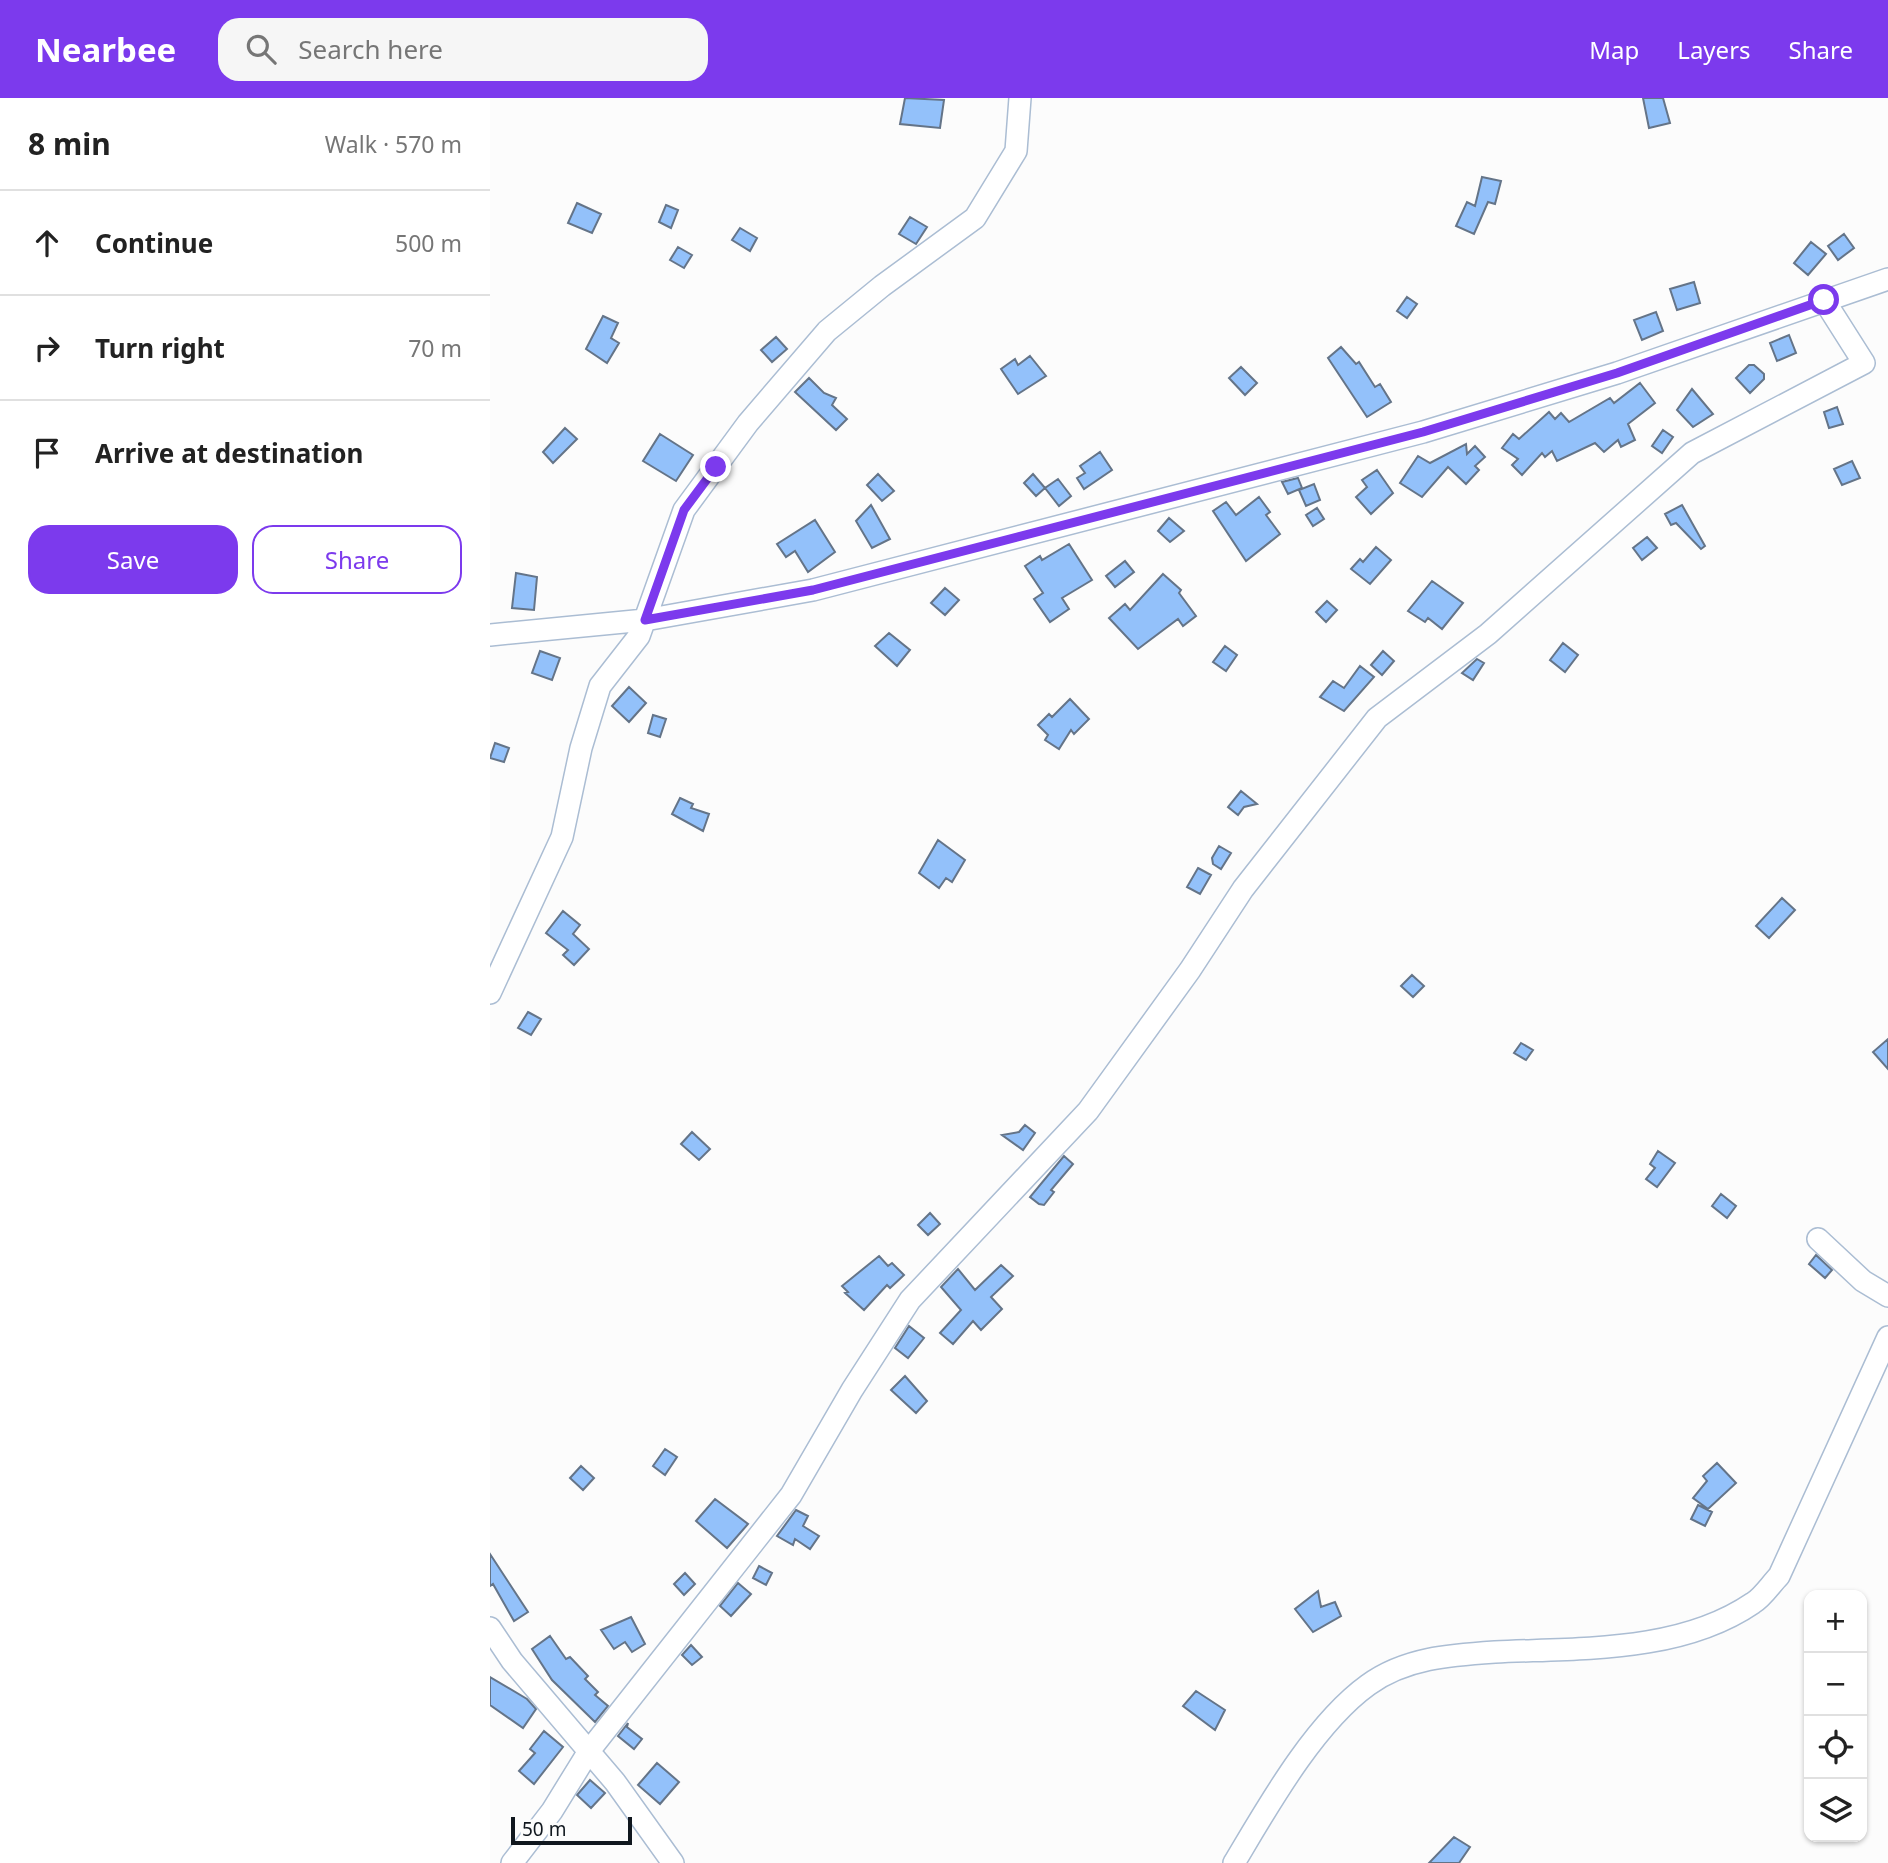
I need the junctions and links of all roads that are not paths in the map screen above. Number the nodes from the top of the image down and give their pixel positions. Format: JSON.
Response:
{"nodes":[{"id":1,"x":1020,"y":98,"type":"edge"},
{"id":2,"x":1888,"y":279,"type":"edge"},
{"id":3,"x":1824,"y":300,"type":"junction"},
{"id":4,"x":645,"y":620,"type":"junction"},
{"id":5,"x":490,"y":635,"type":"edge"},
{"id":6,"x":490,"y":993,"type":"edge"},
{"id":7,"x":1818,"y":1239,"type":"dead end"},
{"id":8,"x":1888,"y":1296,"type":"edge"},
{"id":9,"x":1888,"y":1337,"type":"edge"},
{"id":10,"x":490,"y":1628,"type":"edge"},
{"id":11,"x":589,"y":1751,"type":"junction"},
{"id":12,"x":512,"y":1863,"type":"edge"},
{"id":13,"x":673,"y":1863,"type":"edge"},
{"id":14,"x":1234,"y":1863,"type":"edge"}],
"edges":[{"from":1,"to":4,"type":"street"},
{"from":2,"to":3,"type":"street"},
{"from":3,"to":4,"type":"street"},
{"from":3,"to":11,"type":"street"},
{"from":4,"to":5,"type":"street"},
{"from":4,"to":6,"type":"street"},
{"from":7,"to":8,"type":"street"},
{"from":9,"to":14,"type":"street"},
{"from":10,"to":11,"type":"street"},
{"from":11,"to":12,"type":"street"},
{"from":11,"to":13,"type":"street"}]}
